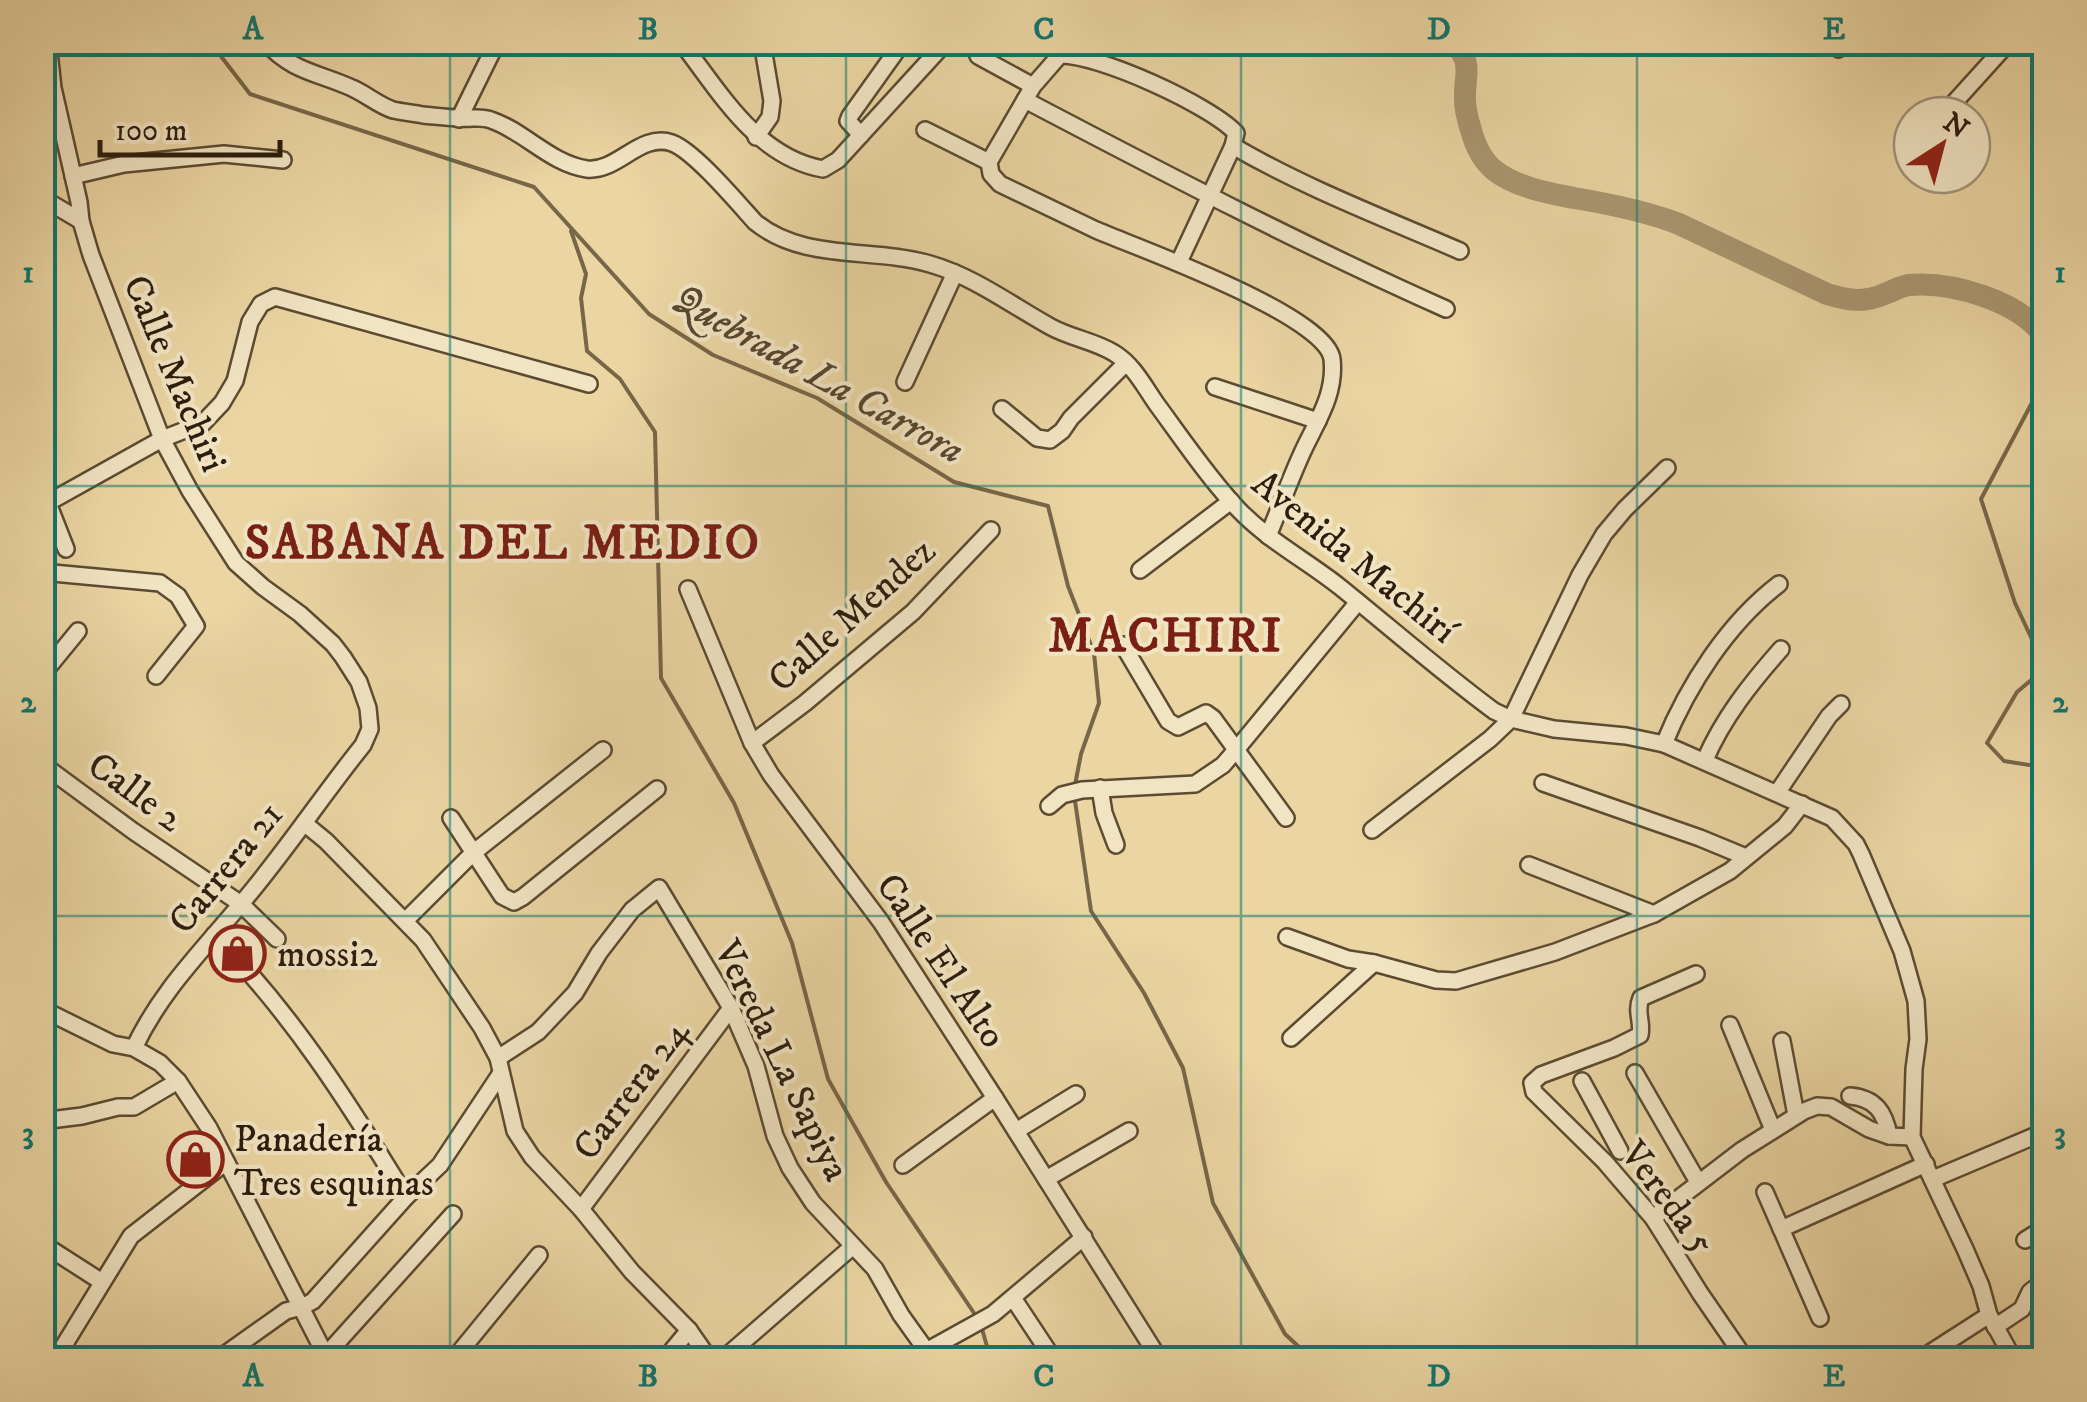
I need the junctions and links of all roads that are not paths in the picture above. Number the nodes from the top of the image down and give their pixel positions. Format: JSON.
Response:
{"nodes":[{"id":1,"x":48,"y":42,"type":"edge"},
{"id":2,"x":265,"y":42,"type":"edge"},
{"id":3,"x":498,"y":42,"type":"edge"},
{"id":4,"x":681,"y":42,"type":"edge"},
{"id":5,"x":762,"y":42,"type":"edge"},
{"id":6,"x":911,"y":42,"type":"edge"},
{"id":7,"x":2009,"y":42,"type":"edge"},
{"id":8,"x":940,"y":49,"type":"edge"},
{"id":9,"x":978,"y":56,"type":"dead end"},
{"id":10,"x":1029,"y":93,"type":"junction"},
{"id":11,"x":1961,"y":95,"type":"edge"},
{"id":12,"x":460,"y":118,"type":"junction"},
{"id":13,"x":926,"y":130,"type":"dead end"},
{"id":14,"x":861,"y":135,"type":"junction"},
{"id":15,"x":756,"y":136,"type":"junction"},
{"id":16,"x":1233,"y":146,"type":"junction"},
{"id":17,"x":283,"y":160,"type":"dead end"},
{"id":18,"x":989,"y":162,"type":"junction"},
{"id":19,"x":73,"y":176,"type":"junction"},
{"id":20,"x":1210,"y":197,"type":"junction"},
{"id":21,"x":42,"y":198,"type":"edge"},
{"id":22,"x":81,"y":221,"type":"junction"},
{"id":23,"x":1460,"y":251,"type":"dead end"},
{"id":24,"x":1179,"y":262,"type":"junction"},
{"id":25,"x":954,"y":273,"type":"junction"},
{"id":26,"x":1446,"y":309,"type":"dead end"},
{"id":27,"x":1126,"y":363,"type":"junction"},
{"id":28,"x":905,"y":382,"type":"dead end"},
{"id":29,"x":589,"y":384,"type":"dead end"},
{"id":30,"x":1215,"y":388,"type":"dead end"},
{"id":31,"x":1002,"y":409,"type":"dead end"},
{"id":32,"x":1318,"y":421,"type":"junction"},
{"id":33,"x":162,"y":439,"type":"junction"},
{"id":34,"x":1668,"y":468,"type":"dead end"},
{"id":35,"x":1231,"y":501,"type":"junction"},
{"id":36,"x":45,"y":505,"type":"edge"},
{"id":37,"x":991,"y":530,"type":"dead end"},
{"id":38,"x":1268,"y":536,"type":"junction"},
{"id":39,"x":66,"y":549,"type":"dead end"},
{"id":40,"x":1140,"y":570,"type":"dead end"},
{"id":41,"x":42,"y":572,"type":"edge"},
{"id":42,"x":1779,"y":584,"type":"dead end"},
{"id":43,"x":688,"y":589,"type":"dead end"},
{"id":44,"x":1358,"y":602,"type":"junction"},
{"id":45,"x":78,"y":631,"type":"dead end"},
{"id":46,"x":1123,"y":646,"type":"dead end"},
{"id":47,"x":1782,"y":650,"type":"dead end"},
{"id":48,"x":42,"y":675,"type":"edge"},
{"id":49,"x":156,"y":676,"type":"dead end"},
{"id":50,"x":1842,"y":704,"type":"dead end"},
{"id":51,"x":1511,"y":719,"type":"junction"},
{"id":52,"x":370,"y":729,"type":"joint"},
{"id":53,"x":752,"y":742,"type":"junction"},
{"id":54,"x":1664,"y":744,"type":"junction"},
{"id":55,"x":603,"y":750,"type":"dead end"},
{"id":56,"x":1236,"y":750,"type":"junction"},
{"id":57,"x":1705,"y":760,"type":"junction"},
{"id":58,"x":44,"y":768,"type":"edge"},
{"id":59,"x":1543,"y":783,"type":"dead end"},
{"id":60,"x":1100,"y":788,"type":"junction"},
{"id":61,"x":658,"y":789,"type":"dead end"},
{"id":62,"x":1777,"y":794,"type":"junction"},
{"id":63,"x":1055,"y":800,"type":"dead end"},
{"id":64,"x":1802,"y":804,"type":"junction"},
{"id":65,"x":450,"y":818,"type":"dead end"},
{"id":66,"x":1286,"y":818,"type":"dead end"},
{"id":67,"x":304,"y":823,"type":"junction"},
{"id":68,"x":1372,"y":830,"type":"dead end"},
{"id":69,"x":1116,"y":845,"type":"dead end"},
{"id":70,"x":473,"y":853,"type":"junction"},
{"id":71,"x":1746,"y":857,"type":"junction"},
{"id":72,"x":1529,"y":865,"type":"dead end"},
{"id":73,"x":241,"y":904,"type":"junction"},
{"id":74,"x":1654,"y":914,"type":"junction"},
{"id":75,"x":405,"y":921,"type":"junction"},
{"id":76,"x":214,"y":934,"type":"junction"},
{"id":77,"x":1287,"y":937,"type":"dead end"},
{"id":78,"x":277,"y":938,"type":"dead end"},
{"id":79,"x":1374,"y":963,"type":"junction"},
{"id":80,"x":1696,"y":974,"type":"dead end"},
{"id":81,"x":731,"y":1008,"type":"junction"},
{"id":82,"x":42,"y":1009,"type":"edge"},
{"id":83,"x":1730,"y":1025,"type":"dead end"},
{"id":84,"x":1291,"y":1038,"type":"dead end"},
{"id":85,"x":1782,"y":1040,"type":"dead end"},
{"id":86,"x":134,"y":1048,"type":"junction"},
{"id":87,"x":499,"y":1066,"type":"junction"},
{"id":88,"x":1636,"y":1073,"type":"dead end"},
{"id":89,"x":1582,"y":1080,"type":"dead end"},
{"id":90,"x":178,"y":1081,"type":"junction"},
{"id":91,"x":1076,"y":1094,"type":"dead end"},
{"id":92,"x":1850,"y":1096,"type":"dead end"},
{"id":93,"x":995,"y":1098,"type":"junction"},
{"id":94,"x":1600,"y":1114,"type":"junction"},
{"id":95,"x":1796,"y":1115,"type":"junction"},
{"id":96,"x":42,"y":1121,"type":"edge"},
{"id":97,"x":1571,"y":1128,"type":"junction"},
{"id":98,"x":1129,"y":1130,"type":"dead end"},
{"id":99,"x":1773,"y":1130,"type":"junction"},
{"id":100,"x":1016,"y":1132,"type":"junction"},
{"id":101,"x":2040,"y":1134,"type":"edge"},
{"id":102,"x":1889,"y":1136,"type":"junction"},
{"id":103,"x":1912,"y":1137,"type":"junction"},
{"id":104,"x":1620,"y":1151,"type":"dead end"},
{"id":105,"x":2044,"y":1155,"type":"edge"},
{"id":106,"x":226,"y":1162,"type":"junction"},
{"id":107,"x":903,"y":1165,"type":"dead end"},
{"id":108,"x":1930,"y":1171,"type":"junction"},
{"id":109,"x":1046,"y":1179,"type":"junction"},
{"id":110,"x":1698,"y":1182,"type":"junction"},
{"id":111,"x":1765,"y":1192,"type":"dead end"},
{"id":112,"x":406,"y":1196,"type":"junction"},
{"id":113,"x":581,"y":1209,"type":"junction"},
{"id":114,"x":453,"y":1214,"type":"dead end"},
{"id":115,"x":1653,"y":1218,"type":"junction"},
{"id":116,"x":2044,"y":1228,"type":"edge"},
{"id":117,"x":1781,"y":1229,"type":"junction"},
{"id":118,"x":1084,"y":1237,"type":"junction"},
{"id":119,"x":2025,"y":1240,"type":"dead end"},
{"id":120,"x":853,"y":1246,"type":"junction"},
{"id":121,"x":42,"y":1248,"type":"edge"},
{"id":122,"x":539,"y":1254,"type":"dead end"},
{"id":123,"x":2044,"y":1281,"type":"edge"},
{"id":124,"x":102,"y":1282,"type":"junction"},
{"id":125,"x":1013,"y":1298,"type":"junction"},
{"id":126,"x":302,"y":1307,"type":"junction"},
{"id":127,"x":1820,"y":1318,"type":"dead end"},
{"id":128,"x":1992,"y":1321,"type":"junction"},
{"id":129,"x":689,"y":1330,"type":"junction"},
{"id":130,"x":926,"y":1350,"type":"junction"},
{"id":131,"x":1944,"y":1353,"type":"edge"},
{"id":132,"x":327,"y":1358,"type":"edge"},
{"id":133,"x":55,"y":1360,"type":"edge"},
{"id":134,"x":217,"y":1360,"type":"edge"},
{"id":135,"x":454,"y":1360,"type":"edge"},
{"id":136,"x":664,"y":1360,"type":"edge"},
{"id":137,"x":710,"y":1360,"type":"edge"},
{"id":138,"x":722,"y":1360,"type":"edge"},
{"id":139,"x":910,"y":1360,"type":"edge"},
{"id":140,"x":1054,"y":1360,"type":"edge"},
{"id":141,"x":1160,"y":1360,"type":"edge"},
{"id":142,"x":1746,"y":1360,"type":"edge"},
{"id":143,"x":1919,"y":1360,"type":"edge"},
{"id":144,"x":2014,"y":1360,"type":"edge"}],
"edges":[{"from":1,"to":19,"type":"street","name":"Calle Machiri"},
{"from":2,"to":12,"type":"street","name":"Avenida Machirí"},
{"from":3,"to":12,"type":"street"},
{"from":4,"to":15,"type":"street"},
{"from":5,"to":15,"type":"street"},
{"from":6,"to":8,"type":"street"},
{"from":6,"to":14,"type":"street"},
{"from":7,"to":11,"type":"street"},
{"from":8,"to":14,"type":"street"},
{"from":9,"to":10,"type":"street"},
{"from":10,"to":16,"type":"street"},
{"from":10,"to":18,"type":"street"},
{"from":10,"to":20,"type":"street"},
{"from":12,"to":25,"type":"street","name":"Avenida Machirí"},
{"from":13,"to":18,"type":"street"},
{"from":14,"to":15,"type":"street"},
{"from":16,"to":20,"type":"street"},
{"from":16,"to":23,"type":"street"},
{"from":17,"to":19,"type":"street"},
{"from":18,"to":24,"type":"street"},
{"from":19,"to":22,"type":"street","name":"Calle Machiri"},
{"from":20,"to":24,"type":"street"},
{"from":20,"to":26,"type":"street"},
{"from":21,"to":22,"type":"street"},
{"from":22,"to":33,"type":"street","name":"Calle Machiri"},
{"from":24,"to":32,"type":"street"},
{"from":25,"to":27,"type":"street","name":"Avenida Machirí"},
{"from":25,"to":28,"type":"street"},
{"from":27,"to":31,"type":"street"},
{"from":27,"to":35,"type":"street","name":"Avenida Machirí"},
{"from":29,"to":33,"type":"street"},
{"from":30,"to":32,"type":"street"},
{"from":32,"to":38,"type":"street"},
{"from":33,"to":36,"type":"street"},
{"from":33,"to":52,"type":"street","name":"Calle Machiri"},
{"from":34,"to":51,"type":"street"},
{"from":35,"to":38,"type":"street","name":"Avenida Machirí"},
{"from":35,"to":40,"type":"street"},
{"from":36,"to":39,"type":"street"},
{"from":37,"to":53,"type":"street","name":"Calle Mendez"},
{"from":38,"to":44,"type":"street","name":"Avenida Machirí"},
{"from":41,"to":49,"type":"street"},
{"from":42,"to":54,"type":"street"},
{"from":43,"to":53,"type":"street","name":"Calle El Alto"},
{"from":44,"to":51,"type":"street","name":"Avenida Machirí"},
{"from":44,"to":56,"type":"street"},
{"from":45,"to":48,"type":"street"},
{"from":46,"to":56,"type":"street"},
{"from":47,"to":57,"type":"street"},
{"from":50,"to":62,"type":"street"},
{"from":51,"to":54,"type":"street","name":"Avenida Machirí"},
{"from":51,"to":68,"type":"street"},
{"from":52,"to":67,"type":"street","name":"Carrera 21"},
{"from":53,"to":93,"type":"street","name":"Calle El Alto"},
{"from":54,"to":57,"type":"street","name":"Avenida Machirí"},
{"from":55,"to":70,"type":"street"},
{"from":56,"to":60,"type":"street"},
{"from":56,"to":66,"type":"street"},
{"from":57,"to":62,"type":"street","name":"Avenida Machirí"},
{"from":58,"to":73,"type":"street","name":"Calle 2"},
{"from":59,"to":71,"type":"street"},
{"from":60,"to":63,"type":"street"},
{"from":60,"to":69,"type":"street"},
{"from":61,"to":70,"type":"street"},
{"from":62,"to":64,"type":"street","name":"Avenida Machirí"},
{"from":64,"to":71,"type":"street"},
{"from":64,"to":103,"type":"street","name":"Avenida Machirí"},
{"from":65,"to":70,"type":"street"},
{"from":67,"to":73,"type":"street","name":"Carrera 21"},
{"from":67,"to":75,"type":"street"},
{"from":70,"to":75,"type":"street"},
{"from":71,"to":74,"type":"street"},
{"from":72,"to":74,"type":"street"},
{"from":73,"to":76,"type":"street","name":"Carrera 21"},
{"from":73,"to":78,"type":"street","name":"Calle 2"},
{"from":74,"to":79,"type":"street"},
{"from":75,"to":87,"type":"street"},
{"from":76,"to":86,"type":"street","name":"Carrera 21"},
{"from":76,"to":112,"type":"street"},
{"from":77,"to":79,"type":"street"},
{"from":79,"to":84,"type":"street"},
{"from":80,"to":97,"type":"street","name":"Vereda 5"},
{"from":81,"to":87,"type":"street","name":"Vereda La Sapiya"},
{"from":81,"to":113,"type":"street","name":"Carrera 24"},
{"from":81,"to":120,"type":"street","name":"Vereda La Sapiya"},
{"from":82,"to":86,"type":"street"},
{"from":83,"to":99,"type":"street"},
{"from":85,"to":95,"type":"street"},
{"from":86,"to":90,"type":"street"},
{"from":87,"to":112,"type":"street"},
{"from":87,"to":113,"type":"street"},
{"from":88,"to":110,"type":"street"},
{"from":89,"to":94,"type":"street"},
{"from":90,"to":96,"type":"street"},
{"from":90,"to":106,"type":"street"},
{"from":91,"to":100,"type":"street"},
{"from":92,"to":102,"type":"street"},
{"from":93,"to":100,"type":"street","name":"Calle El Alto"},
{"from":93,"to":107,"type":"street"},
{"from":94,"to":97,"type":"street"},
{"from":94,"to":104,"type":"street"},
{"from":95,"to":99,"type":"street"},
{"from":95,"to":102,"type":"street"},
{"from":97,"to":115,"type":"street","name":"Vereda 5"},
{"from":98,"to":109,"type":"street"},
{"from":99,"to":110,"type":"street"},
{"from":100,"to":109,"type":"street","name":"Calle El Alto"},
{"from":101,"to":105,"type":"street"},
{"from":101,"to":108,"type":"street"},
{"from":102,"to":103,"type":"street"},
{"from":103,"to":108,"type":"street"},
{"from":106,"to":124,"type":"street"},
{"from":106,"to":126,"type":"street"},
{"from":108,"to":117,"type":"street"},
{"from":108,"to":128,"type":"street"},
{"from":109,"to":118,"type":"street","name":"Calle El Alto"},
{"from":110,"to":115,"type":"street"},
{"from":111,"to":117,"type":"street"},
{"from":112,"to":126,"type":"street"},
{"from":113,"to":129,"type":"street"},
{"from":114,"to":132,"type":"street"},
{"from":115,"to":142,"type":"street","name":"Vereda 5"},
{"from":116,"to":119,"type":"street"},
{"from":117,"to":127,"type":"street"},
{"from":118,"to":125,"type":"street"},
{"from":118,"to":141,"type":"street","name":"Calle El Alto"},
{"from":120,"to":130,"type":"street","name":"Vereda La Sapiya"},
{"from":120,"to":138,"type":"street"},
{"from":121,"to":124,"type":"street"},
{"from":122,"to":135,"type":"street"},
{"from":123,"to":128,"type":"street"},
{"from":124,"to":133,"type":"street"},
{"from":125,"to":130,"type":"street"},
{"from":125,"to":140,"type":"street"},
{"from":126,"to":132,"type":"street"},
{"from":126,"to":134,"type":"street"},
{"from":128,"to":131,"type":"street"},
{"from":128,"to":144,"type":"street"},
{"from":129,"to":136,"type":"street"},
{"from":129,"to":137,"type":"street"},
{"from":130,"to":139,"type":"street"},
{"from":131,"to":143,"type":"street"}]}
